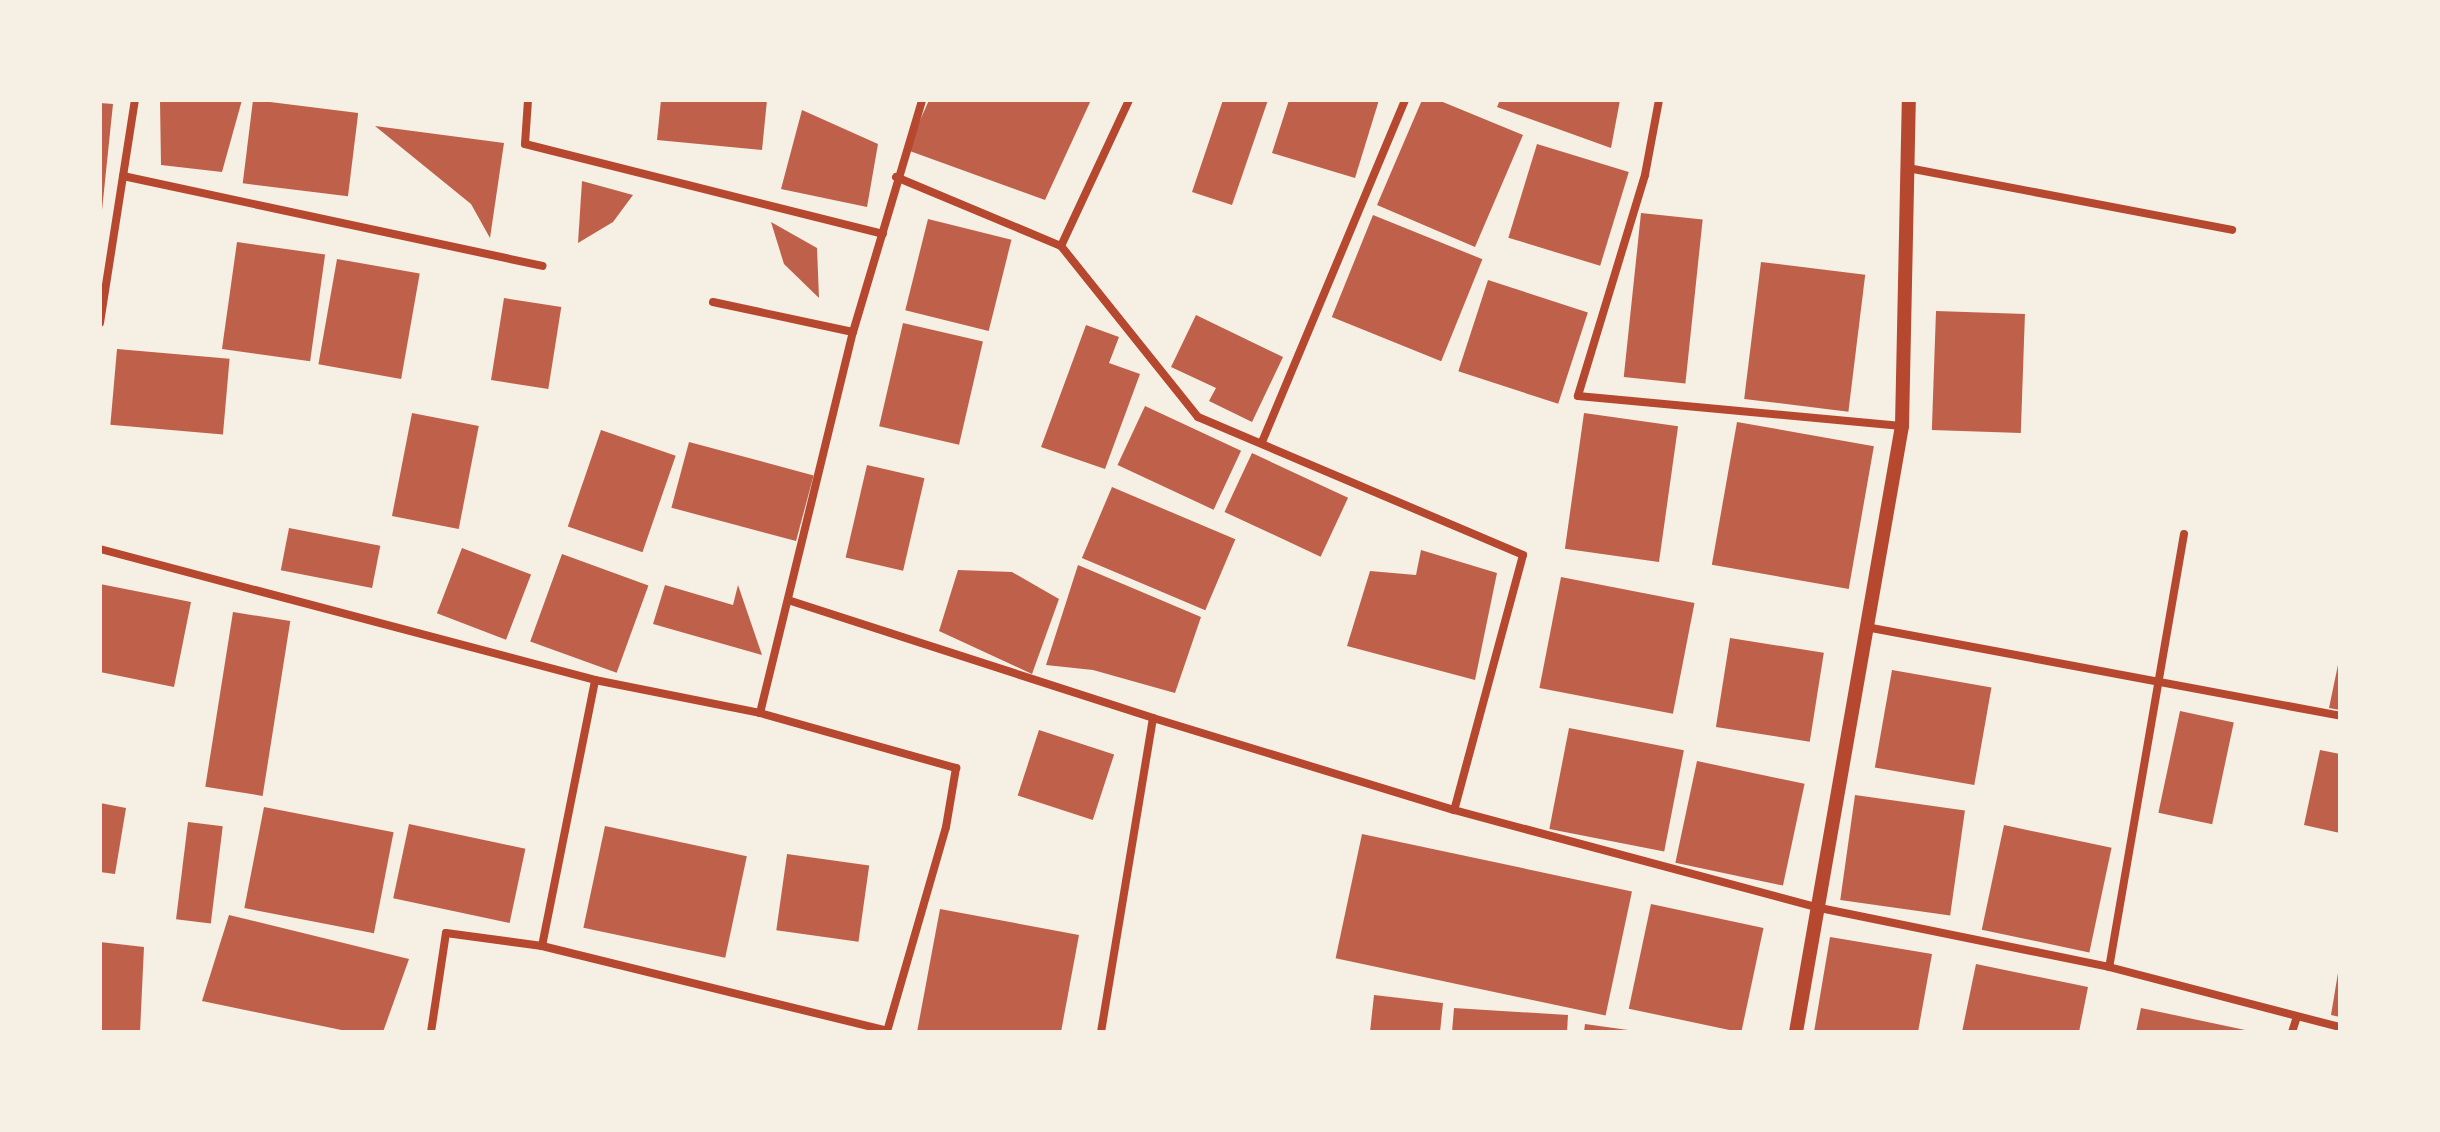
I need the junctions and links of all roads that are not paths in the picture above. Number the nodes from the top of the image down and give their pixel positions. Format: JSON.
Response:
{"nodes":[{"id":1,"x":135,"y":100,"type":"edge"},
{"id":2,"x":528,"y":100,"type":"edge"},
{"id":3,"x":922,"y":100,"type":"edge"},
{"id":4,"x":1129,"y":100,"type":"edge"},
{"id":5,"x":1405,"y":100,"type":"edge"},
{"id":6,"x":1659,"y":100,"type":"edge"},
{"id":7,"x":1909,"y":100,"type":"edge"},
{"id":8,"x":1908,"y":168,"type":"junction"},
{"id":9,"x":123,"y":176,"type":"junction"},
{"id":10,"x":896,"y":177,"type":"junction"},
{"id":11,"x":2232,"y":230,"type":"dead end"},
{"id":12,"x":883,"y":234,"type":"junction"},
{"id":13,"x":1061,"y":246,"type":"junction"},
{"id":14,"x":542,"y":266,"type":"dead end"},
{"id":15,"x":713,"y":302,"type":"dead end"},
{"id":16,"x":100,"y":323,"type":"edge"},
{"id":17,"x":853,"y":332,"type":"junction"},
{"id":18,"x":1902,"y":426,"type":"junction"},
{"id":19,"x":1262,"y":442,"type":"junction"},
{"id":20,"x":2184,"y":534,"type":"dead end"},
{"id":21,"x":100,"y":549,"type":"edge"},
{"id":22,"x":791,"y":601,"type":"junction"},
{"id":23,"x":1865,"y":627,"type":"junction"},
{"id":24,"x":2159,"y":678,"type":"junction"},
{"id":25,"x":595,"y":680,"type":"junction"},
{"id":26,"x":760,"y":713,"type":"junction"},
{"id":27,"x":2340,"y":716,"type":"edge"},
{"id":28,"x":1153,"y":718,"type":"junction"},
{"id":29,"x":1454,"y":810,"type":"junction"},
{"id":30,"x":1815,"y":907,"type":"junction"},
{"id":31,"x":542,"y":946,"type":"junction"},
{"id":32,"x":2109,"y":967,"type":"junction"},
{"id":33,"x":2297,"y":1017,"type":"junction"},
{"id":34,"x":2340,"y":1027,"type":"edge"},
{"id":35,"x":887,"y":1031,"type":"edge"},
{"id":36,"x":431,"y":1032,"type":"edge"},
{"id":37,"x":1101,"y":1032,"type":"edge"},
{"id":38,"x":1796,"y":1032,"type":"edge"},
{"id":39,"x":2292,"y":1032,"type":"edge"}],
"edges":[{"from":1,"to":9,"type":"street"},
{"from":2,"to":12,"type":"street"},
{"from":3,"to":10,"type":"street"},
{"from":4,"to":13,"type":"street"},
{"from":5,"to":19,"type":"street"},
{"from":6,"to":18,"type":"street"},
{"from":7,"to":8,"type":"street"},
{"from":8,"to":11,"type":"street"},
{"from":8,"to":18,"type":"street"},
{"from":9,"to":14,"type":"street"},
{"from":9,"to":16,"type":"street"},
{"from":10,"to":12,"type":"street"},
{"from":10,"to":13,"type":"street"},
{"from":12,"to":17,"type":"street"},
{"from":13,"to":19,"type":"street"},
{"from":15,"to":17,"type":"street"},
{"from":17,"to":22,"type":"street"},
{"from":18,"to":23,"type":"street"},
{"from":19,"to":29,"type":"street"},
{"from":20,"to":24,"type":"street"},
{"from":21,"to":25,"type":"street"},
{"from":22,"to":26,"type":"street"},
{"from":22,"to":28,"type":"street"},
{"from":23,"to":24,"type":"street"},
{"from":23,"to":30,"type":"street"},
{"from":24,"to":27,"type":"street"},
{"from":24,"to":32,"type":"street"},
{"from":25,"to":26,"type":"street"},
{"from":25,"to":31,"type":"street"},
{"from":26,"to":35,"type":"street"},
{"from":28,"to":29,"type":"street"},
{"from":28,"to":37,"type":"street"},
{"from":29,"to":30,"type":"street"},
{"from":30,"to":32,"type":"street"},
{"from":30,"to":38,"type":"street"},
{"from":31,"to":35,"type":"street"},
{"from":31,"to":36,"type":"street"},
{"from":32,"to":33,"type":"street"},
{"from":33,"to":34,"type":"street"},
{"from":33,"to":39,"type":"street"}]}
